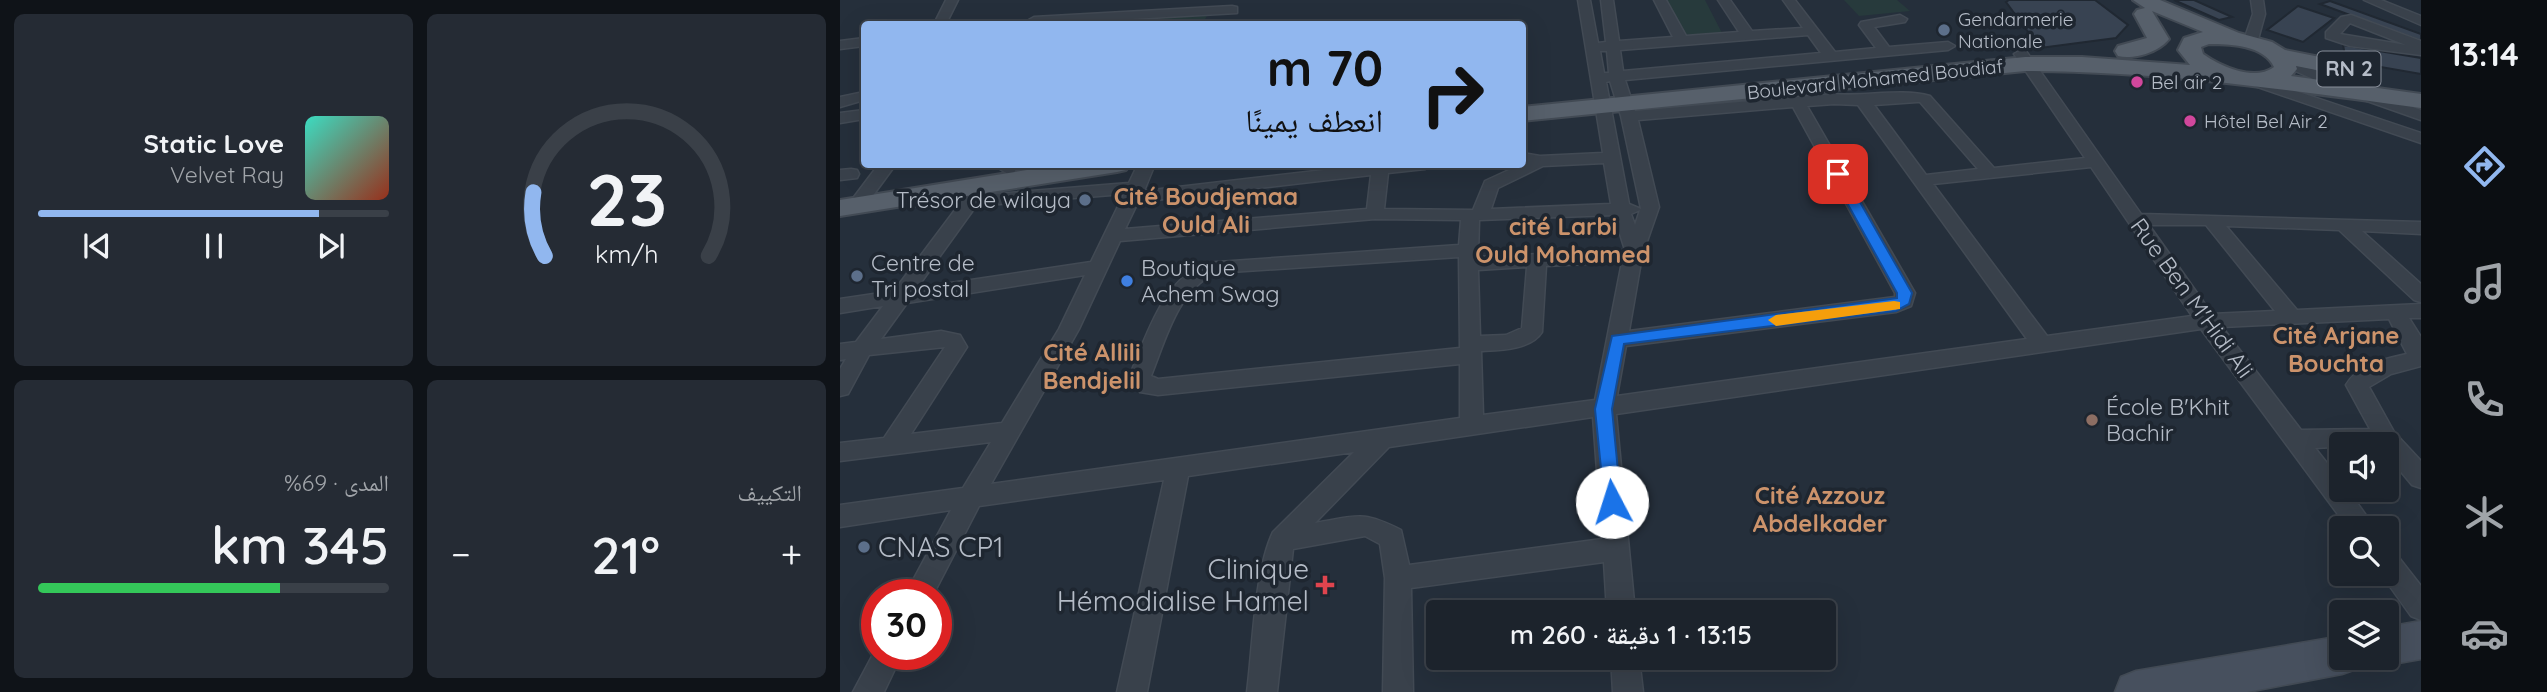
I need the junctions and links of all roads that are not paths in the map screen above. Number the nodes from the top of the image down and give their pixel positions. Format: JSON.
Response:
{"nodes":[{"id":1,"x":952,"y":0,"type":"edge"},
{"id":2,"x":1122,"y":0,"type":"edge"},
{"id":3,"x":1584,"y":0,"type":"edge"},
{"id":4,"x":1607,"y":0,"type":"edge"},
{"id":5,"x":1660,"y":0,"type":"edge"},
{"id":6,"x":1724,"y":0,"type":"edge"},
{"id":7,"x":1789,"y":0,"type":"edge"},
{"id":8,"x":2257,"y":0,"type":"edge"},
{"id":9,"x":2374,"y":1,"type":"edge"},
{"id":10,"x":1234,"y":5,"type":"edge"},
{"id":11,"x":2137,"y":5,"type":"edge"},
{"id":12,"x":1218,"y":6,"type":"edge"},
{"id":13,"x":1035,"y":19,"type":"edge"},
{"id":14,"x":1900,"y":19,"type":"dead end"},
{"id":15,"x":942,"y":21,"type":"edge"},
{"id":16,"x":1107,"y":21,"type":"edge"},
{"id":17,"x":1209,"y":21,"type":"edge"},
{"id":18,"x":1226,"y":21,"type":"edge"},
{"id":19,"x":2421,"y":21,"type":"edge"},
{"id":20,"x":1811,"y":31,"type":"junction"},
{"id":21,"x":1748,"y":36,"type":"junction"},
{"id":22,"x":861,"y":42,"type":"edge"},
{"id":23,"x":1682,"y":42,"type":"junction"},
{"id":24,"x":2246,"y":42,"type":"junction"},
{"id":25,"x":840,"y":45,"type":"edge"},
{"id":26,"x":1614,"y":46,"type":"junction"},
{"id":27,"x":1948,"y":46,"type":"dead end"},
{"id":28,"x":2421,"y":46,"type":"edge"},
{"id":29,"x":1593,"y":47,"type":"junction"},
{"id":30,"x":2189,"y":48,"type":"junction"},
{"id":31,"x":2126,"y":51,"type":"junction"},
{"id":32,"x":2421,"y":51,"type":"edge"},
{"id":33,"x":1885,"y":52,"type":"junction"},
{"id":34,"x":1831,"y":57,"type":"junction"},
{"id":35,"x":2279,"y":57,"type":"junction"},
{"id":36,"x":2023,"y":59,"type":"junction"},
{"id":37,"x":2245,"y":77,"type":"junction"},
{"id":38,"x":2421,"y":84,"type":"edge"},
{"id":39,"x":2355,"y":92,"type":"junction"},
{"id":40,"x":1613,"y":95,"type":"junction"},
{"id":41,"x":861,"y":98,"type":"edge"},
{"id":42,"x":840,"y":102,"type":"edge"},
{"id":43,"x":1526,"y":102,"type":"edge"},
{"id":44,"x":1863,"y":102,"type":"junction"},
{"id":45,"x":1798,"y":103,"type":"junction"},
{"id":46,"x":2416,"y":109,"type":"edge"},
{"id":47,"x":1526,"y":113,"type":"edge"},
{"id":48,"x":2421,"y":138,"type":"edge"},
{"id":49,"x":1612,"y":158,"type":"junction"},
{"id":50,"x":1531,"y":160,"type":"edge"},
{"id":51,"x":2096,"y":162,"type":"junction"},
{"id":52,"x":883,"y":168,"type":"edge"},
{"id":53,"x":1003,"y":168,"type":"edge"},
{"id":54,"x":1079,"y":168,"type":"edge"},
{"id":55,"x":1145,"y":168,"type":"edge"},
{"id":56,"x":1395,"y":168,"type":"edge"},
{"id":57,"x":1519,"y":168,"type":"edge"},
{"id":58,"x":1380,"y":170,"type":"junction"},
{"id":59,"x":1990,"y":173,"type":"junction"},
{"id":60,"x":1923,"y":180,"type":"junction"},
{"id":61,"x":855,"y":192,"type":"edge"},
{"id":62,"x":1135,"y":193,"type":"junction"},
{"id":63,"x":971,"y":201,"type":"junction"},
{"id":64,"x":1650,"y":207,"type":"junction"},
{"id":65,"x":1621,"y":209,"type":"junction"},
{"id":66,"x":1375,"y":214,"type":"junction"},
{"id":67,"x":1475,"y":215,"type":"junction"},
{"id":68,"x":2136,"y":219,"type":"junction"},
{"id":69,"x":2212,"y":220,"type":"junction"},
{"id":70,"x":2345,"y":225,"type":"junction"},
{"id":71,"x":2421,"y":228,"type":"edge"},
{"id":72,"x":1114,"y":236,"type":"junction"},
{"id":73,"x":1634,"y":253,"type":"junction"},
{"id":74,"x":1469,"y":257,"type":"junction"},
{"id":75,"x":1537,"y":259,"type":"junction"},
{"id":76,"x":1100,"y":267,"type":"junction"},
{"id":77,"x":904,"y":295,"type":"junction"},
{"id":78,"x":2421,"y":295,"type":"edge"},
{"id":79,"x":840,"y":306,"type":"edge"},
{"id":80,"x":2421,"y":311,"type":"edge"},
{"id":81,"x":2395,"y":313,"type":"junction"},
{"id":82,"x":2290,"y":315,"type":"junction"},
{"id":83,"x":2206,"y":321,"type":"junction"},
{"id":84,"x":1617,"y":340,"type":"junction"},
{"id":85,"x":2042,"y":344,"type":"junction"},
{"id":86,"x":863,"y":348,"type":"junction"},
{"id":87,"x":1469,"y":349,"type":"junction"},
{"id":88,"x":840,"y":352,"type":"edge"},
{"id":89,"x":840,"y":388,"type":"edge"},
{"id":90,"x":1604,"y":409,"type":"junction"},
{"id":91,"x":1472,"y":426,"type":"junction"},
{"id":92,"x":1010,"y":430,"type":"junction"},
{"id":93,"x":2383,"y":432,"type":"edge"},
{"id":94,"x":2296,"y":439,"type":"junction"},
{"id":95,"x":2329,"y":439,"type":"edge"},
{"id":96,"x":1380,"y":441,"type":"junction"},
{"id":97,"x":891,"y":446,"type":"junction"},
{"id":98,"x":840,"y":452,"type":"edge"},
{"id":99,"x":2399,"y":453,"type":"edge"},
{"id":100,"x":1178,"y":468,"type":"junction"},
{"id":101,"x":2421,"y":478,"type":"edge"},
{"id":102,"x":970,"y":499,"type":"junction"},
{"id":103,"x":840,"y":516,"type":"edge"},
{"id":104,"x":2353,"y":516,"type":"edge"},
{"id":105,"x":1282,"y":540,"type":"junction"},
{"id":106,"x":1615,"y":549,"type":"junction"},
{"id":107,"x":1398,"y":578,"type":"junction"},
{"id":108,"x":2399,"y":578,"type":"edge"},
{"id":109,"x":928,"y":579,"type":"edge"},
{"id":110,"x":1620,"y":600,"type":"edge"},
{"id":111,"x":2421,"y":607,"type":"edge"},
{"id":112,"x":2421,"y":640,"type":"edge"},
{"id":113,"x":2399,"y":644,"type":"edge"},
{"id":114,"x":2329,"y":657,"type":"edge"},
{"id":115,"x":880,"y":670,"type":"edge"},
{"id":116,"x":1626,"y":670,"type":"edge"},
{"id":117,"x":868,"y":692,"type":"edge"},
{"id":118,"x":1132,"y":692,"type":"edge"},
{"id":119,"x":1262,"y":692,"type":"edge"},
{"id":120,"x":1398,"y":692,"type":"edge"},
{"id":121,"x":1628,"y":692,"type":"edge"},
{"id":122,"x":2136,"y":692,"type":"edge"}],
"edges":[{"from":1,"to":15,"type":"street"},
{"from":2,"to":16,"type":"street"},
{"from":3,"to":29,"type":"street"},
{"from":4,"to":26,"type":"street"},
{"from":5,"to":23,"type":"street"},
{"from":6,"to":21,"type":"street"},
{"from":7,"to":20,"type":"street"},
{"from":8,"to":24,"type":"street"},
{"from":9,"to":19,"type":"street"},
{"from":10,"to":12,"type":"street"},
{"from":10,"to":18,"type":"street"},
{"from":11,"to":24,"type":"main road"},
{"from":11,"to":30,"type":"main road"},
{"from":11,"to":31,"type":"main road"},
{"from":12,"to":16,"type":"street"},
{"from":12,"to":17,"type":"street"},
{"from":13,"to":16,"type":"street"},
{"from":14,"to":33,"type":"street"},
{"from":20,"to":21,"type":"street"},
{"from":20,"to":34,"type":"street"},
{"from":21,"to":23,"type":"street"},
{"from":22,"to":25,"type":"street"},
{"from":23,"to":26,"type":"street"},
{"from":24,"to":30,"type":"main road","name":"Boulevard Mohamed Boudiaf"},
{"from":24,"to":35,"type":"main road"},
{"from":26,"to":29,"type":"street"},
{"from":26,"to":40,"type":"street"},
{"from":27,"to":33,"type":"street"},
{"from":28,"to":32,"type":"street"},
{"from":29,"to":40,"type":"street"},
{"from":30,"to":31,"type":"main road","name":"Boulevard Mohamed Boudiaf"},
{"from":30,"to":37,"type":"main road"},
{"from":31,"to":36,"type":"main road","name":"Boulevard Mohamed Boudiaf"},
{"from":33,"to":34,"type":"street"},
{"from":34,"to":40,"type":"street"},
{"from":35,"to":37,"type":"main road"},
{"from":35,"to":38,"type":"main road","number":"RN 2"},
{"from":35,"to":39,"type":"street"},
{"from":36,"to":37,"type":"main road","name":"Boulevard Mohamed Boudiaf"},
{"from":36,"to":40,"type":"main road","name":"Boulevard Mohamed Boudiaf"},
{"from":36,"to":51,"type":"street","name":"Rue Ben M'Hidi Ali"},
{"from":37,"to":39,"type":"main road","number":"RN 2"},
{"from":37,"to":48,"type":"street"},
{"from":39,"to":46,"type":"main road","number":"RN 2"},
{"from":40,"to":43,"type":"main road","name":"Boulevard Mohamed Boudiaf"},
{"from":40,"to":45,"type":"street"},
{"from":40,"to":47,"type":"main road","name":"Boulevard Mohamed Boudiaf"},
{"from":40,"to":49,"type":"street"},
{"from":40,"to":64,"type":"street"},
{"from":41,"to":42,"type":"street"},
{"from":44,"to":45,"type":"street"},
{"from":44,"to":59,"type":"street"},
{"from":44,"to":60,"type":"street"},
{"from":45,"to":84,"type":"street"},
{"from":49,"to":50,"type":"street"},
{"from":49,"to":65,"type":"street"},
{"from":51,"to":59,"type":"street"},
{"from":51,"to":68,"type":"street","name":"Rue Ben M'Hidi Ali"},
{"from":52,"to":61,"type":"street"},
{"from":53,"to":61,"type":"main road"},
{"from":54,"to":61,"type":"main road"},
{"from":55,"to":62,"type":"street"},
{"from":56,"to":58,"type":"street"},
{"from":57,"to":67,"type":"street"},
{"from":58,"to":62,"type":"street"},
{"from":58,"to":66,"type":"street"},
{"from":59,"to":60,"type":"street"},
{"from":60,"to":85,"type":"street"},
{"from":61,"to":63,"type":"street"},
{"from":62,"to":63,"type":"street"},
{"from":62,"to":72,"type":"street"},
{"from":63,"to":77,"type":"street"},
{"from":64,"to":65,"type":"street"},
{"from":64,"to":73,"type":"street"},
{"from":65,"to":67,"type":"street"},
{"from":65,"to":73,"type":"street"},
{"from":66,"to":67,"type":"street"},
{"from":66,"to":72,"type":"street"},
{"from":67,"to":74,"type":"street"},
{"from":68,"to":69,"type":"street"},
{"from":68,"to":83,"type":"street","name":"Rue Ben M'Hidi Ali"},
{"from":69,"to":70,"type":"street"},
{"from":69,"to":82,"type":"street"},
{"from":70,"to":71,"type":"street"},
{"from":70,"to":78,"type":"street"},
{"from":72,"to":76,"type":"street"},
{"from":73,"to":75,"type":"street"},
{"from":73,"to":84,"type":"street"},
{"from":74,"to":75,"type":"street"},
{"from":74,"to":87,"type":"street"},
{"from":74,"to":87,"type":"street"},
{"from":75,"to":87,"type":"street"},
{"from":76,"to":77,"type":"street"},
{"from":76,"to":92,"type":"street"},
{"from":77,"to":79,"type":"street"},
{"from":77,"to":86,"type":"street"},
{"from":80,"to":81,"type":"street"},
{"from":81,"to":82,"type":"street"},
{"from":81,"to":93,"type":"street"},
{"from":82,"to":83,"type":"street"},
{"from":83,"to":85,"type":"street"},
{"from":83,"to":94,"type":"street","name":"Rue Ben M'Hidi Ali"},
{"from":84,"to":90,"type":"street"},
{"from":85,"to":90,"type":"street"},
{"from":86,"to":88,"type":"street"},
{"from":86,"to":89,"type":"street"},
{"from":86,"to":97,"type":"street"},
{"from":87,"to":91,"type":"street"},
{"from":90,"to":91,"type":"street"},
{"from":90,"to":106,"type":"street"},
{"from":91,"to":96,"type":"street"},
{"from":92,"to":97,"type":"street"},
{"from":92,"to":102,"type":"street"},
{"from":94,"to":95,"type":"street"},
{"from":94,"to":104,"type":"street","name":"Rue Ben M'Hidi Ali"},
{"from":96,"to":100,"type":"street"},
{"from":96,"to":105,"type":"street"},
{"from":97,"to":98,"type":"street"},
{"from":99,"to":101,"type":"street"},
{"from":100,"to":102,"type":"street"},
{"from":100,"to":118,"type":"street"},
{"from":102,"to":103,"type":"street"},
{"from":102,"to":109,"type":"street"},
{"from":105,"to":107,"type":"street"},
{"from":105,"to":119,"type":"street"},
{"from":106,"to":107,"type":"street"},
{"from":106,"to":110,"type":"street"},
{"from":107,"to":120,"type":"street"},
{"from":108,"to":111,"type":"street"},
{"from":112,"to":113,"type":"street"},
{"from":114,"to":122,"type":"street"},
{"from":115,"to":117,"type":"street"},
{"from":116,"to":121,"type":"street"}]}
